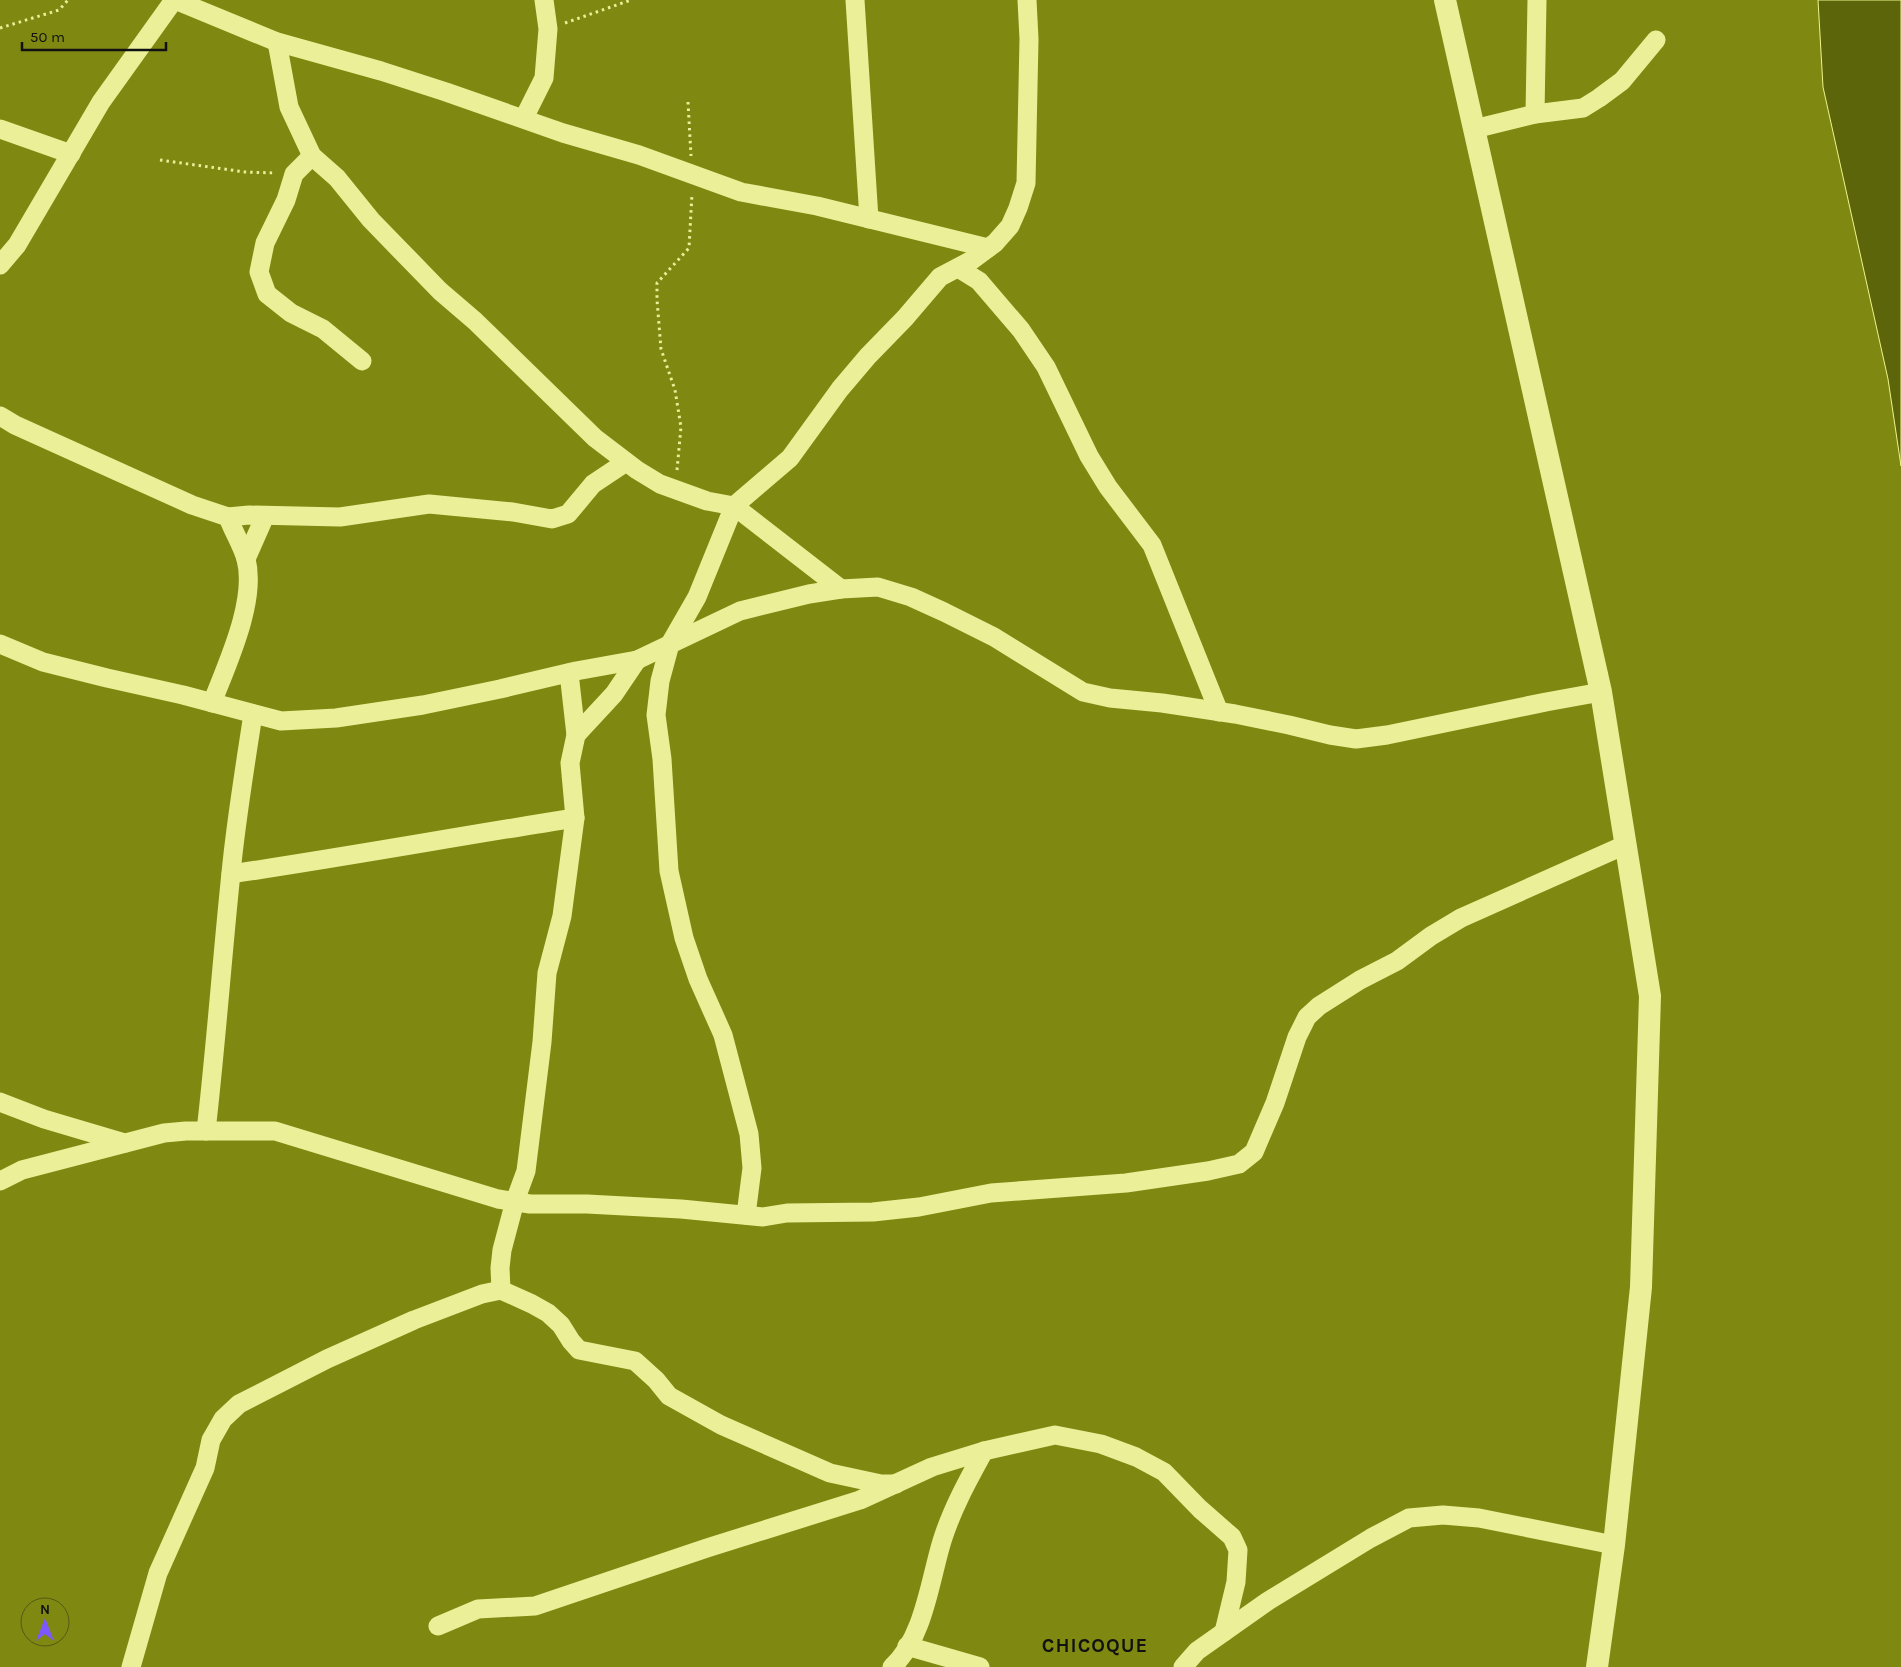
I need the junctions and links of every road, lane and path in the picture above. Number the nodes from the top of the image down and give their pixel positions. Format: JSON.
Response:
{"nodes":[{"id":1,"x":68,"y":0,"type":"edge"},
{"id":2,"x":174,"y":0,"type":"edge"},
{"id":3,"x":544,"y":0,"type":"edge"},
{"id":4,"x":631,"y":0,"type":"edge"},
{"id":5,"x":856,"y":0,"type":"edge"},
{"id":6,"x":1027,"y":0,"type":"edge"},
{"id":7,"x":1445,"y":0,"type":"edge"},
{"id":8,"x":1537,"y":0,"type":"edge"},
{"id":9,"x":0,"y":28,"type":"edge"},
{"id":10,"x":548,"y":29,"type":"junction"},
{"id":11,"x":1656,"y":40,"type":"dead end"},
{"id":12,"x":277,"y":42,"type":"junction"},
{"id":13,"x":688,"y":102,"type":"dead end"},
{"id":14,"x":1535,"y":114,"type":"junction"},
{"id":15,"x":524,"y":118,"type":"junction"},
{"id":16,"x":0,"y":129,"type":"edge"},
{"id":17,"x":1474,"y":129,"type":"junction"},
{"id":18,"x":71,"y":154,"type":"junction"},
{"id":19,"x":312,"y":156,"type":"junction"},
{"id":20,"x":160,"y":160,"type":"dead end"},
{"id":21,"x":294,"y":174,"type":"junction"},
{"id":22,"x":692,"y":174,"type":"junction"},
{"id":23,"x":868,"y":219,"type":"junction"},
{"id":24,"x":988,"y":248,"type":"junction"},
{"id":25,"x":0,"y":265,"type":"edge"},
{"id":26,"x":958,"y":268,"type":"junction"},
{"id":27,"x":362,"y":361,"type":"dead end"},
{"id":28,"x":0,"y":416,"type":"edge"},
{"id":29,"x":626,"y":462,"type":"junction"},
{"id":30,"x":688,"y":493,"type":"junction"},
{"id":31,"x":734,"y":506,"type":"junction"},
{"id":32,"x":265,"y":516,"type":"junction"},
{"id":33,"x":228,"y":517,"type":"junction"},
{"id":34,"x":246,"y":559,"type":"junction"},
{"id":35,"x":841,"y":589,"type":"junction"},
{"id":36,"x":0,"y":644,"type":"edge"},
{"id":37,"x":670,"y":644,"type":"junction"},
{"id":38,"x":637,"y":660,"type":"junction"},
{"id":39,"x":568,"y":673,"type":"junction"},
{"id":40,"x":1601,"y":692,"type":"junction"},
{"id":41,"x":212,"y":703,"type":"junction"},
{"id":42,"x":1219,"y":712,"type":"junction"},
{"id":43,"x":253,"y":714,"type":"junction"},
{"id":44,"x":576,"y":735,"type":"junction"},
{"id":45,"x":575,"y":818,"type":"junction"},
{"id":46,"x":1625,"y":845,"type":"junction"},
{"id":47,"x":231,"y":874,"type":"junction"},
{"id":48,"x":0,"y":1102,"type":"edge"},
{"id":49,"x":206,"y":1131,"type":"junction"},
{"id":50,"x":126,"y":1143,"type":"junction"},
{"id":51,"x":0,"y":1181,"type":"edge"},
{"id":52,"x":515,"y":1201,"type":"junction"},
{"id":53,"x":746,"y":1215,"type":"junction"},
{"id":54,"x":502,"y":1290,"type":"junction"},
{"id":55,"x":984,"y":1451,"type":"junction"},
{"id":56,"x":896,"y":1484,"type":"junction"},
{"id":57,"x":1614,"y":1545,"type":"junction"},
{"id":58,"x":438,"y":1626,"type":"dead end"},
{"id":59,"x":1224,"y":1632,"type":"junction"},
{"id":60,"x":908,"y":1646,"type":"junction"},
{"id":61,"x":131,"y":1667,"type":"edge"},
{"id":62,"x":892,"y":1667,"type":"edge"},
{"id":63,"x":980,"y":1667,"type":"edge"},
{"id":64,"x":1183,"y":1667,"type":"edge"},
{"id":65,"x":1597,"y":1667,"type":"edge"}],
"edges":[{"from":1,"to":9,"type":"path"},
{"from":2,"to":12,"type":"street"},
{"from":2,"to":18,"type":"street"},
{"from":3,"to":10,"type":"street"},
{"from":4,"to":10,"type":"path"},
{"from":5,"to":23,"type":"street"},
{"from":6,"to":24,"type":"street"},
{"from":7,"to":17,"type":"street"},
{"from":8,"to":14,"type":"street"},
{"from":10,"to":15,"type":"street"},
{"from":11,"to":14,"type":"street"},
{"from":12,"to":15,"type":"street"},
{"from":12,"to":19,"type":"street"},
{"from":13,"to":22,"type":"path"},
{"from":14,"to":17,"type":"street"},
{"from":15,"to":22,"type":"street"},
{"from":16,"to":18,"type":"street"},
{"from":17,"to":40,"type":"street"},
{"from":18,"to":25,"type":"street"},
{"from":19,"to":21,"type":"street"},
{"from":19,"to":29,"type":"street"},
{"from":20,"to":21,"type":"path"},
{"from":21,"to":27,"type":"street"},
{"from":22,"to":23,"type":"street"},
{"from":22,"to":30,"type":"path"},
{"from":23,"to":24,"type":"street"},
{"from":24,"to":26,"type":"street"},
{"from":26,"to":31,"type":"street"},
{"from":26,"to":42,"type":"street"},
{"from":28,"to":33,"type":"street"},
{"from":29,"to":30,"type":"street"},
{"from":29,"to":32,"type":"street"},
{"from":30,"to":31,"type":"street"},
{"from":31,"to":35,"type":"street"},
{"from":31,"to":37,"type":"street"},
{"from":32,"to":33,"type":"street"},
{"from":32,"to":34,"type":"street"},
{"from":33,"to":34,"type":"street"},
{"from":34,"to":41,"type":"street"},
{"from":35,"to":37,"type":"street"},
{"from":35,"to":42,"type":"street"},
{"from":36,"to":41,"type":"street"},
{"from":37,"to":38,"type":"street"},
{"from":37,"to":53,"type":"street"},
{"from":38,"to":39,"type":"street"},
{"from":38,"to":44,"type":"street"},
{"from":39,"to":43,"type":"street"},
{"from":39,"to":44,"type":"street"},
{"from":40,"to":42,"type":"street"},
{"from":40,"to":46,"type":"street"},
{"from":41,"to":43,"type":"street"},
{"from":43,"to":47,"type":"street"},
{"from":44,"to":45,"type":"street"},
{"from":45,"to":47,"type":"street"},
{"from":45,"to":52,"type":"street"},
{"from":46,"to":53,"type":"street"},
{"from":46,"to":57,"type":"street"},
{"from":47,"to":49,"type":"street"},
{"from":48,"to":50,"type":"street"},
{"from":49,"to":50,"type":"street"},
{"from":49,"to":52,"type":"street"},
{"from":50,"to":51,"type":"street"},
{"from":52,"to":53,"type":"street"},
{"from":52,"to":54,"type":"street"},
{"from":54,"to":56,"type":"street"},
{"from":54,"to":61,"type":"street"},
{"from":55,"to":56,"type":"street"},
{"from":55,"to":59,"type":"street"},
{"from":55,"to":60,"type":"street"},
{"from":56,"to":58,"type":"street"},
{"from":57,"to":59,"type":"street"},
{"from":57,"to":65,"type":"street"},
{"from":59,"to":64,"type":"street"},
{"from":60,"to":62,"type":"street"},
{"from":60,"to":63,"type":"street"}]}
